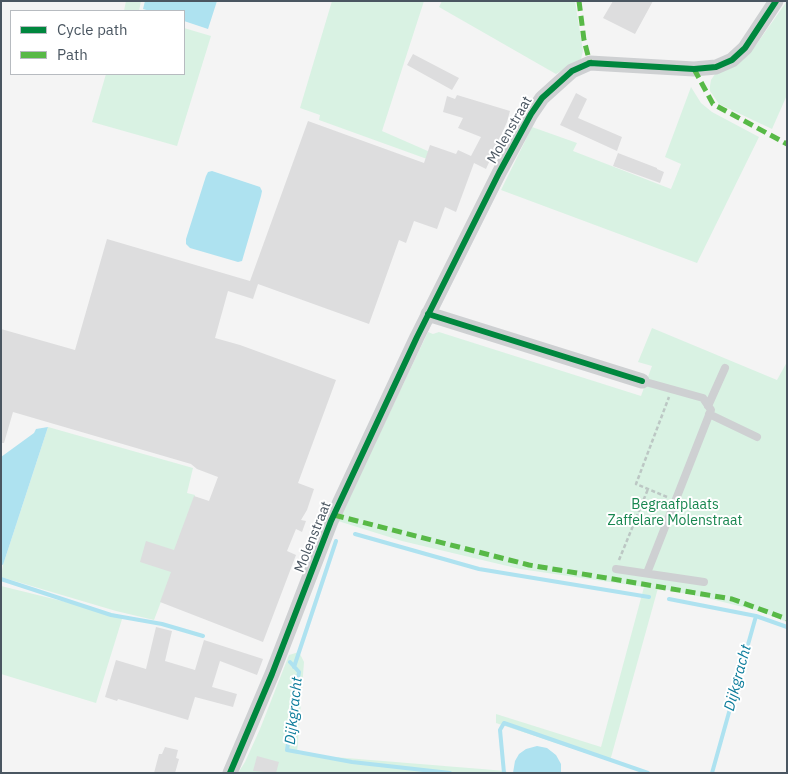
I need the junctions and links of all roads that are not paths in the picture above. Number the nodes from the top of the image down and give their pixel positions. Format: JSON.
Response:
{"nodes":[{"id":1,"x":776,"y":1,"type":"edge"},
{"id":2,"x":428,"y":314,"type":"junction"},
{"id":3,"x":725,"y":368,"type":"dead end"},
{"id":4,"x":642,"y":381,"type":"joint"},
{"id":5,"x":708,"y":406,"type":"junction"},
{"id":6,"x":709,"y":414,"type":"junction"},
{"id":7,"x":757,"y":437,"type":"dead end"},
{"id":8,"x":616,"y":569,"type":"road end"},
{"id":9,"x":647,"y":573,"type":"junction"},
{"id":10,"x":704,"y":582,"type":"dead end"},
{"id":11,"x":230,"y":773,"type":"edge"}],
"edges":[{"from":1,"to":2,"type":"street","name":"Molenstraat"},
{"from":2,"to":4,"type":"street"},
{"from":2,"to":11,"type":"street","name":"Molenstraat"},
{"from":3,"to":5,"type":"lane"},
{"from":4,"to":5,"type":"lane"},
{"from":5,"to":6,"type":"lane"},
{"from":6,"to":7,"type":"lane"},
{"from":6,"to":9,"type":"lane"},
{"from":8,"to":9,"type":"lane"},
{"from":9,"to":10,"type":"lane"}]}
